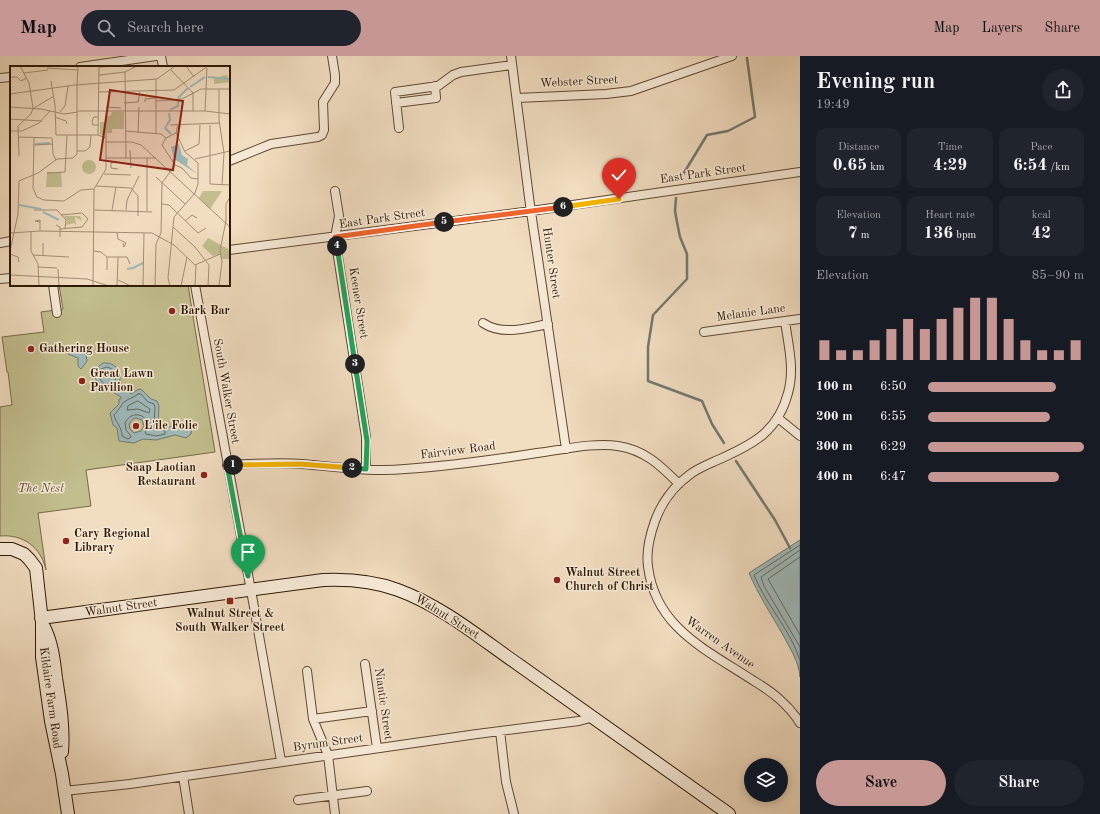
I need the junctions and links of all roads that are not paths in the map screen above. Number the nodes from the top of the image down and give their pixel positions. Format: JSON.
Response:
{"nodes":[{"id":1,"x":156,"y":56,"type":"edge"},
{"id":2,"x":162,"y":56,"type":"edge"},
{"id":3,"x":332,"y":56,"type":"edge"},
{"id":4,"x":511,"y":56,"type":"edge"},
{"id":5,"x":732,"y":56,"type":"edge"},
{"id":6,"x":512,"y":65,"type":"junction"},
{"id":7,"x":87,"y":66,"type":"edge"},
{"id":8,"x":163,"y":66,"type":"edge"},
{"id":9,"x":10,"y":77,"type":"edge"},
{"id":10,"x":0,"y":78,"type":"edge"},
{"id":11,"x":517,"y":98,"type":"junction"},
{"id":12,"x":399,"y":128,"type":"dead end"},
{"id":13,"x":230,"y":161,"type":"edge"},
{"id":14,"x":800,"y":172,"type":"edge"},
{"id":15,"x":335,"y":191,"type":"dead end"},
{"id":16,"x":531,"y":212,"type":"junction"},
{"id":17,"x":335,"y":237,"type":"junction"},
{"id":18,"x":10,"y":241,"type":"edge"},
{"id":19,"x":0,"y":243,"type":"edge"},
{"id":20,"x":230,"y":250,"type":"edge"},
{"id":21,"x":10,"y":278,"type":"edge"},
{"id":22,"x":0,"y":279,"type":"edge"},
{"id":23,"x":53,"y":286,"type":"edge"},
{"id":24,"x":195,"y":286,"type":"edge"},
{"id":25,"x":57,"y":313,"type":"dead end"},
{"id":26,"x":800,"y":319,"type":"edge"},
{"id":27,"x":785,"y":321,"type":"junction"},
{"id":28,"x":483,"y":323,"type":"dead end"},
{"id":29,"x":548,"y":324,"type":"junction"},
{"id":30,"x":704,"y":332,"type":"dead end"},
{"id":31,"x":778,"y":418,"type":"junction"},
{"id":32,"x":800,"y":436,"type":"edge"},
{"id":33,"x":566,"y":449,"type":"junction"},
{"id":34,"x":227,"y":465,"type":"junction"},
{"id":35,"x":366,"y":469,"type":"junction"},
{"id":36,"x":679,"y":484,"type":"junction"},
{"id":37,"x":0,"y":549,"type":"edge"},
{"id":38,"x":251,"y":590,"type":"junction"},
{"id":39,"x":42,"y":620,"type":"junction"},
{"id":40,"x":365,"y":664,"type":"dead end"},
{"id":41,"x":307,"y":671,"type":"dead end"},
{"id":42,"x":372,"y":711,"type":"junction"},
{"id":43,"x":594,"y":717,"type":"junction"},
{"id":44,"x":314,"y":719,"type":"junction"},
{"id":45,"x":800,"y":723,"type":"edge"},
{"id":46,"x":500,"y":731,"type":"junction"},
{"id":47,"x":377,"y":748,"type":"junction"},
{"id":48,"x":328,"y":755,"type":"junction"},
{"id":49,"x":281,"y":761,"type":"junction"},
{"id":50,"x":183,"y":776,"type":"junction"},
{"id":51,"x":64,"y":791,"type":"junction"},
{"id":52,"x":367,"y":792,"type":"dead end"},
{"id":53,"x":333,"y":796,"type":"junction"},
{"id":54,"x":298,"y":800,"type":"dead end"},
{"id":55,"x":68,"y":814,"type":"edge"},
{"id":56,"x":189,"y":814,"type":"edge"},
{"id":57,"x":335,"y":814,"type":"edge"},
{"id":58,"x":514,"y":814,"type":"edge"},
{"id":59,"x":729,"y":814,"type":"edge"}],
"edges":[{"from":1,"to":7,"type":"street"},
{"from":2,"to":8,"type":"street"},
{"from":3,"to":13,"type":"street"},
{"from":4,"to":6,"type":"street","name":"Hunter Street"},
{"from":5,"to":11,"type":"street","name":"Webster Street"},
{"from":6,"to":11,"type":"street","name":"Hunter Street"},
{"from":6,"to":12,"type":"street"},
{"from":9,"to":10,"type":"street"},
{"from":11,"to":16,"type":"street","name":"Hunter Street"},
{"from":14,"to":16,"type":"street","name":"East Park Street"},
{"from":15,"to":17,"type":"street","name":"Keener Street"},
{"from":16,"to":17,"type":"street","name":"East Park Street"},
{"from":16,"to":29,"type":"street","name":"Hunter Street"},
{"from":17,"to":20,"type":"street","name":"East Park Street"},
{"from":17,"to":35,"type":"street","name":"Keener Street"},
{"from":18,"to":19,"type":"street"},
{"from":21,"to":22,"type":"street"},
{"from":23,"to":25,"type":"street"},
{"from":24,"to":34,"type":"street","name":"South Walker Street"},
{"from":26,"to":27,"type":"street","name":"Melanie Lane"},
{"from":27,"to":30,"type":"street","name":"Melanie Lane"},
{"from":27,"to":31,"type":"street","name":"Warren Avenue"},
{"from":28,"to":29,"type":"street"},
{"from":29,"to":33,"type":"street","name":"Hunter Street"},
{"from":31,"to":32,"type":"street"},
{"from":31,"to":36,"type":"street","name":"Warren Avenue"},
{"from":33,"to":35,"type":"street","name":"Fairview Road"},
{"from":33,"to":36,"type":"street","name":"Fairview Road"},
{"from":34,"to":35,"type":"street","name":"Fairview Road"},
{"from":34,"to":38,"type":"street","name":"South Walker Street"},
{"from":36,"to":45,"type":"street","name":"Warren Avenue"},
{"from":37,"to":39,"type":"main road","name":"Kildaire Farm Road"},
{"from":38,"to":39,"type":"main road","name":"Walnut Street"},
{"from":38,"to":43,"type":"main road","name":"Walnut Street"},
{"from":38,"to":49,"type":"street","name":"South Walker Street"},
{"from":39,"to":51,"type":"main road","name":"Kildaire Farm Road"},
{"from":40,"to":42,"type":"street","name":"Niantic Street"},
{"from":41,"to":44,"type":"street"},
{"from":42,"to":44,"type":"street"},
{"from":42,"to":47,"type":"street","name":"Niantic Street"},
{"from":43,"to":46,"type":"street","name":"Byrum Street"},
{"from":43,"to":59,"type":"main road","name":"Walnut Street"},
{"from":44,"to":48,"type":"street"},
{"from":46,"to":47,"type":"street","name":"Byrum Street"},
{"from":46,"to":58,"type":"street"},
{"from":47,"to":48,"type":"street","name":"Byrum Street"},
{"from":48,"to":49,"type":"street","name":"Byrum Street"},
{"from":48,"to":53,"type":"street"},
{"from":49,"to":50,"type":"street","name":"Byrum Street"},
{"from":50,"to":51,"type":"street","name":"Byrum Street"},
{"from":50,"to":56,"type":"street"},
{"from":51,"to":55,"type":"main road","name":"Kildaire Farm Road"},
{"from":52,"to":53,"type":"street"},
{"from":53,"to":54,"type":"street"},
{"from":53,"to":57,"type":"street"}]}
